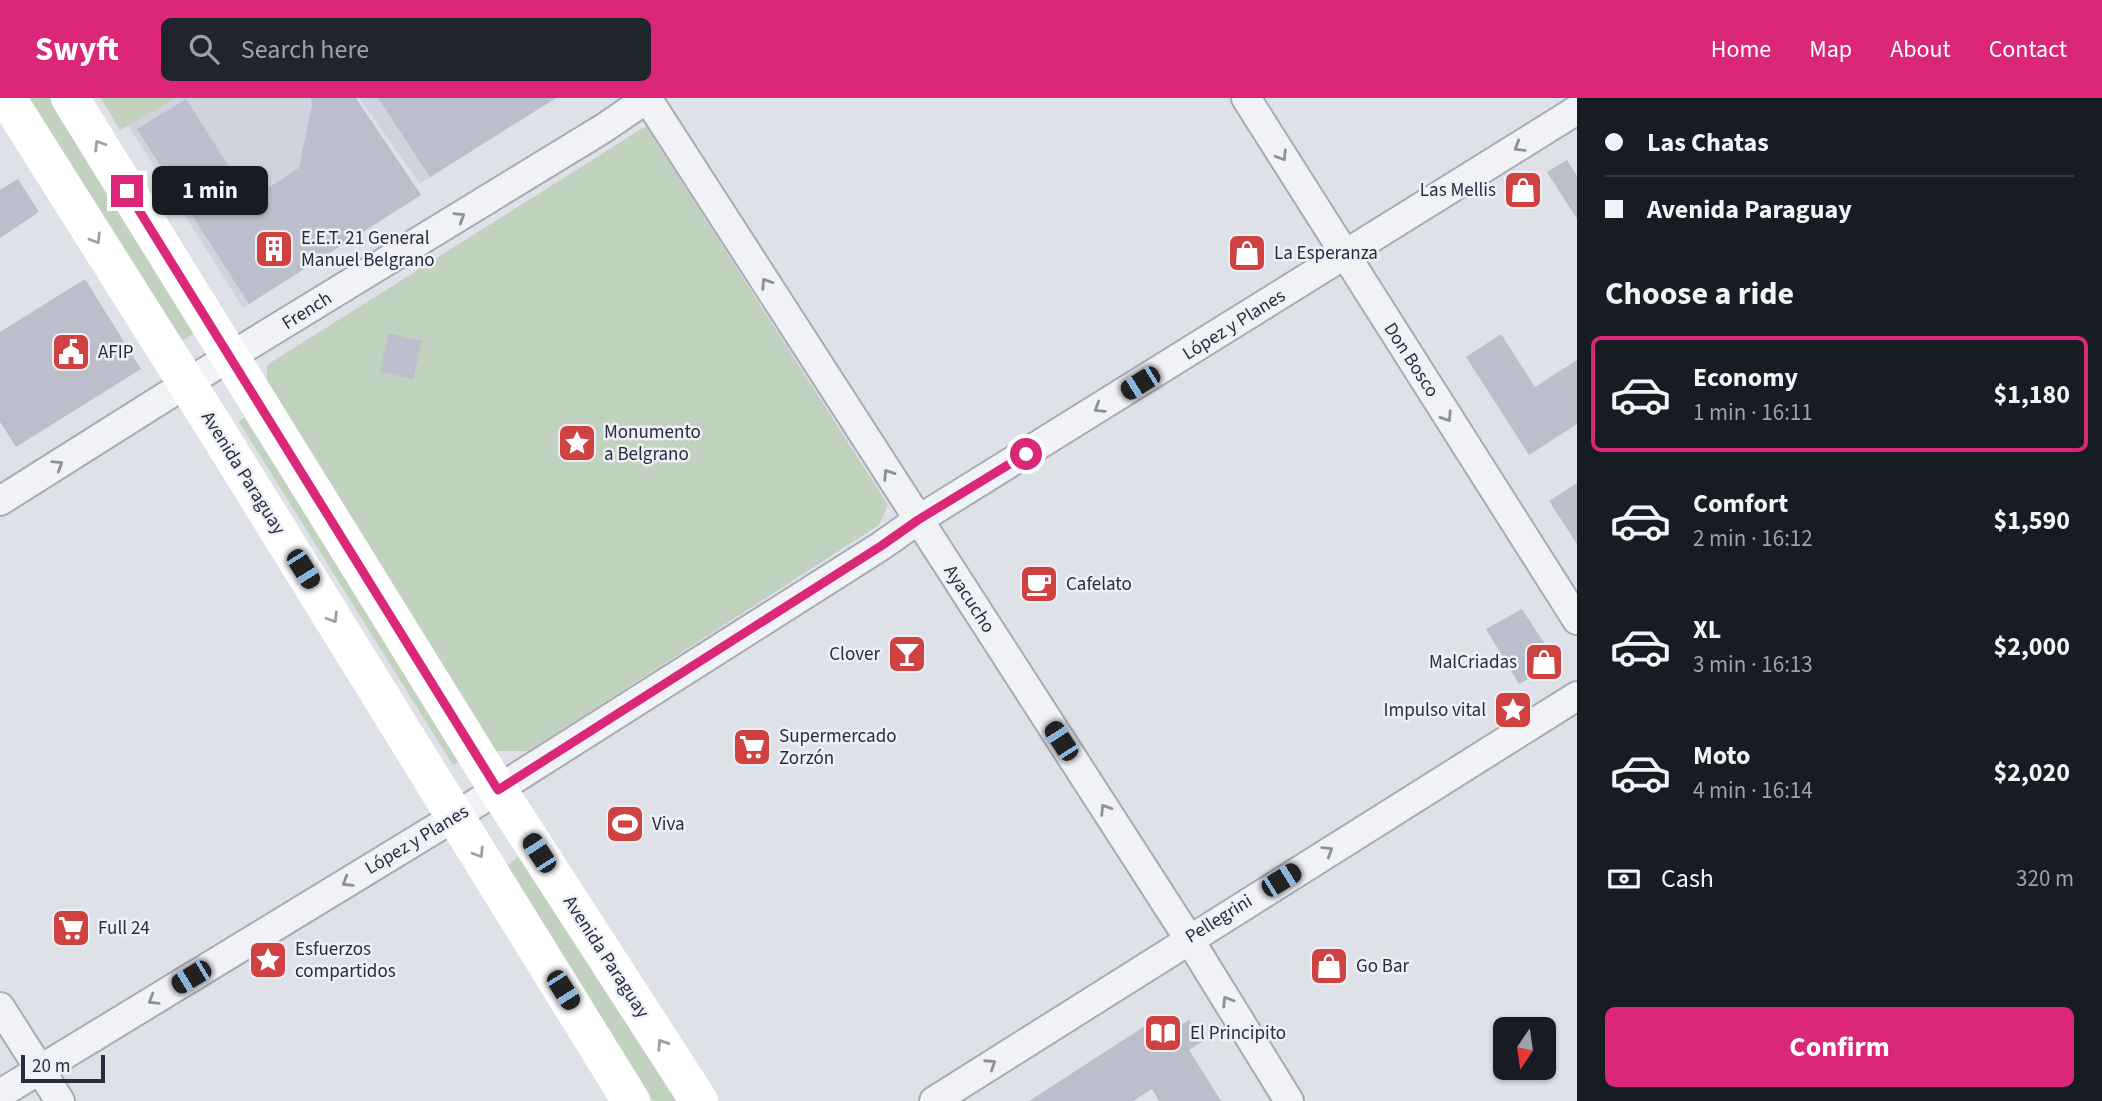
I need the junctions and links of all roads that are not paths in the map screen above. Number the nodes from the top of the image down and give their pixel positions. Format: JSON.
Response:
{"nodes":[{"id":1,"x":7,"y":98,"type":"edge"},
{"id":2,"x":70,"y":98,"type":"edge"},
{"id":3,"x":648,"y":98,"type":"edge"},
{"id":4,"x":1246,"y":98,"type":"edge"},
{"id":5,"x":1577,"y":110,"type":"edge"},
{"id":6,"x":1345,"y":256,"type":"junction"},
{"id":7,"x":231,"y":358,"type":"junction"},
{"id":8,"x":187,"y":383,"type":"junction"},
{"id":9,"x":0,"y":502,"type":"edge"},
{"id":10,"x":918,"y":520,"type":"junction"},
{"id":11,"x":1577,"y":620,"type":"edge"},
{"id":12,"x":1577,"y":696,"type":"edge"},
{"id":13,"x":498,"y":790,"type":"junction"},
{"id":14,"x":456,"y":816,"type":"junction"},
{"id":15,"x":1189,"y":939,"type":"junction"},
{"id":16,"x":0,"y":1007,"type":"edge"},
{"id":17,"x":40,"y":1068,"type":"junction"},
{"id":18,"x":0,"y":1094,"type":"edge"},
{"id":19,"x":60,"y":1101,"type":"edge"},
{"id":20,"x":631,"y":1101,"type":"edge"},
{"id":21,"x":699,"y":1101,"type":"edge"},
{"id":22,"x":934,"y":1101,"type":"edge"},
{"id":23,"x":1289,"y":1101,"type":"edge"}],
"edges":[{"from":1,"to":8,"type":"main road","name":"Avenida Paraguay","one_way":true},
{"from":7,"to":2,"type":"main road","name":"Avenida Paraguay","one_way":true},
{"from":7,"to":3,"type":"street","name":"French","one_way":true},
{"from":10,"to":3,"type":"street","name":"Ayacucho","one_way":true},
{"from":4,"to":6,"type":"street","name":"Don Bosco","one_way":true},
{"from":5,"to":6,"type":"street","name":"López y Planes","one_way":true},
{"from":6,"to":10,"type":"street","name":"López y Planes","one_way":true},
{"from":6,"to":11,"type":"street","name":"Don Bosco","one_way":true},
{"from":7,"to":8,"type":"street","name":"French"},
{"from":7,"to":13,"type":"main road","name":"Avenida Paraguay"},
{"from":9,"to":8,"type":"street","name":"French","one_way":true},
{"from":8,"to":14,"type":"main road","name":"Avenida Paraguay","one_way":true},
{"from":10,"to":13,"type":"street","name":"López y Planes"},
{"from":15,"to":10,"type":"street","name":"Ayacucho","one_way":true},
{"from":15,"to":12,"type":"street","name":"Pellegrini","one_way":true},
{"from":13,"to":14,"type":"street","name":"López y Planes"},
{"from":21,"to":13,"type":"main road","name":"Avenida Paraguay","one_way":true},
{"from":14,"to":17,"type":"street","name":"López y Planes","one_way":true},
{"from":14,"to":20,"type":"main road","name":"Avenida Paraguay","one_way":true},
{"from":22,"to":15,"type":"street","name":"Pellegrini","one_way":true},
{"from":23,"to":15,"type":"street","name":"Ayacucho","one_way":true},
{"from":16,"to":17,"type":"street"},
{"from":17,"to":18,"type":"street","name":"López y Planes"},
{"from":17,"to":19,"type":"street"}]}
